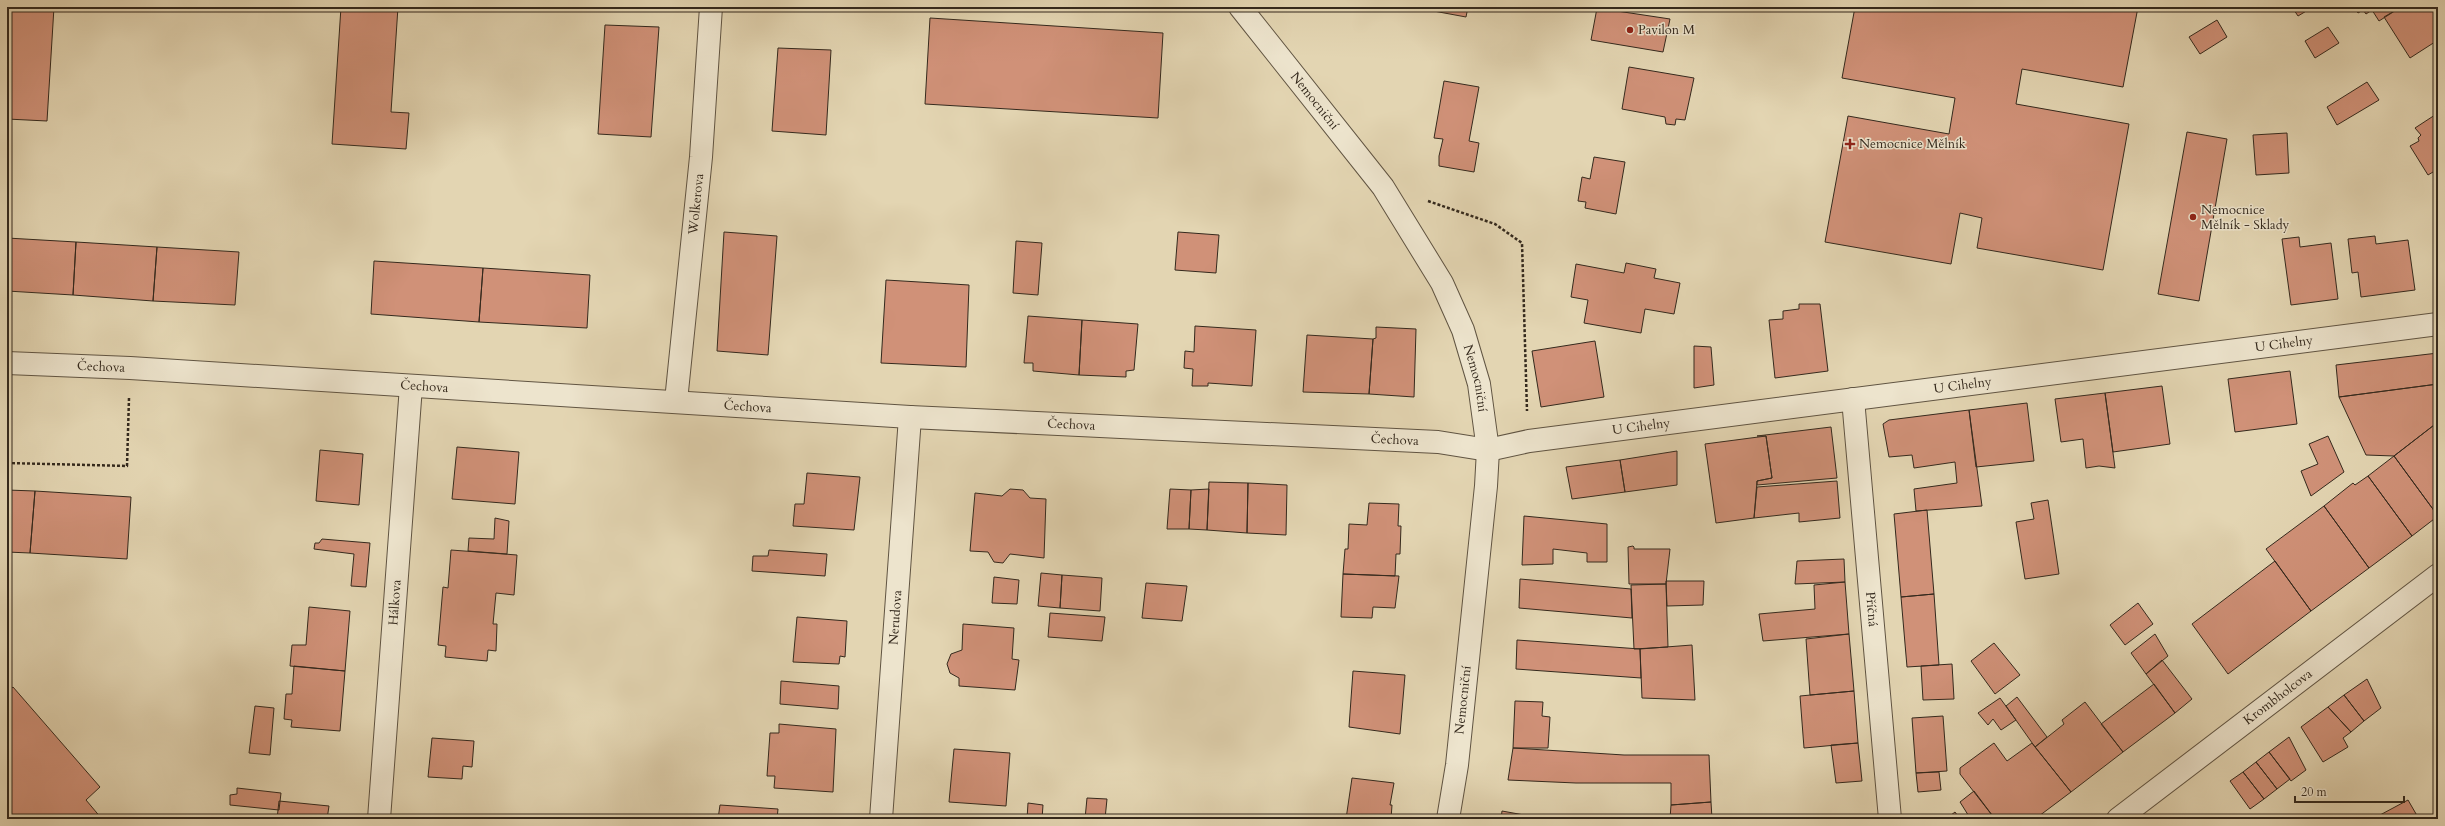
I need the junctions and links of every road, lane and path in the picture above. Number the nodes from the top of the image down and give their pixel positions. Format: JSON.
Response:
{"nodes":[{"id":1,"x":711,"y":7,"type":"edge"},
{"id":2,"x":1240,"y":7,"type":"edge"},
{"id":3,"x":1495,"y":224,"type":"dead end"},
{"id":4,"x":2438,"y":324,"type":"edge"},
{"id":5,"x":7,"y":363,"type":"edge"},
{"id":6,"x":130,"y":368,"type":"junction"},
{"id":7,"x":411,"y":386,"type":"junction"},
{"id":8,"x":1853,"y":399,"type":"junction"},
{"id":9,"x":676,"y":401,"type":"junction"},
{"id":10,"x":910,"y":417,"type":"junction"},
{"id":11,"x":1528,"y":441,"type":"junction"},
{"id":12,"x":1488,"y":450,"type":"junction"},
{"id":13,"x":7,"y":463,"type":"edge"},
{"id":14,"x":2438,"y":576,"type":"edge"},
{"id":15,"x":379,"y":819,"type":"edge"},
{"id":16,"x":881,"y":819,"type":"edge"},
{"id":17,"x":1448,"y":819,"type":"edge"},
{"id":18,"x":1890,"y":819,"type":"edge"},
{"id":19,"x":2118,"y":819,"type":"edge"}],
"edges":[{"from":1,"to":9,"type":"street","name":"Wolkerova"},
{"from":2,"to":12,"type":"street","name":"Nemocniční"},
{"from":3,"to":11,"type":"path"},
{"from":4,"to":8,"type":"street","name":"U Cihelny"},
{"from":5,"to":6,"type":"street","name":"Čechova"},
{"from":6,"to":7,"type":"street","name":"Čechova"},
{"from":6,"to":13,"type":"path"},
{"from":7,"to":9,"type":"street","name":"Čechova"},
{"from":7,"to":15,"type":"street","name":"Hálkova"},
{"from":8,"to":11,"type":"street","name":"U Cihelny"},
{"from":8,"to":18,"type":"street","name":"Příčná"},
{"from":9,"to":10,"type":"street","name":"Čechova"},
{"from":10,"to":12,"type":"street","name":"Čechova"},
{"from":10,"to":16,"type":"street","name":"Nerudova"},
{"from":11,"to":12,"type":"street","name":"U Cihelny"},
{"from":12,"to":17,"type":"street","name":"Nemocniční"},
{"from":14,"to":19,"type":"street","name":"Krombholcova"}]}
